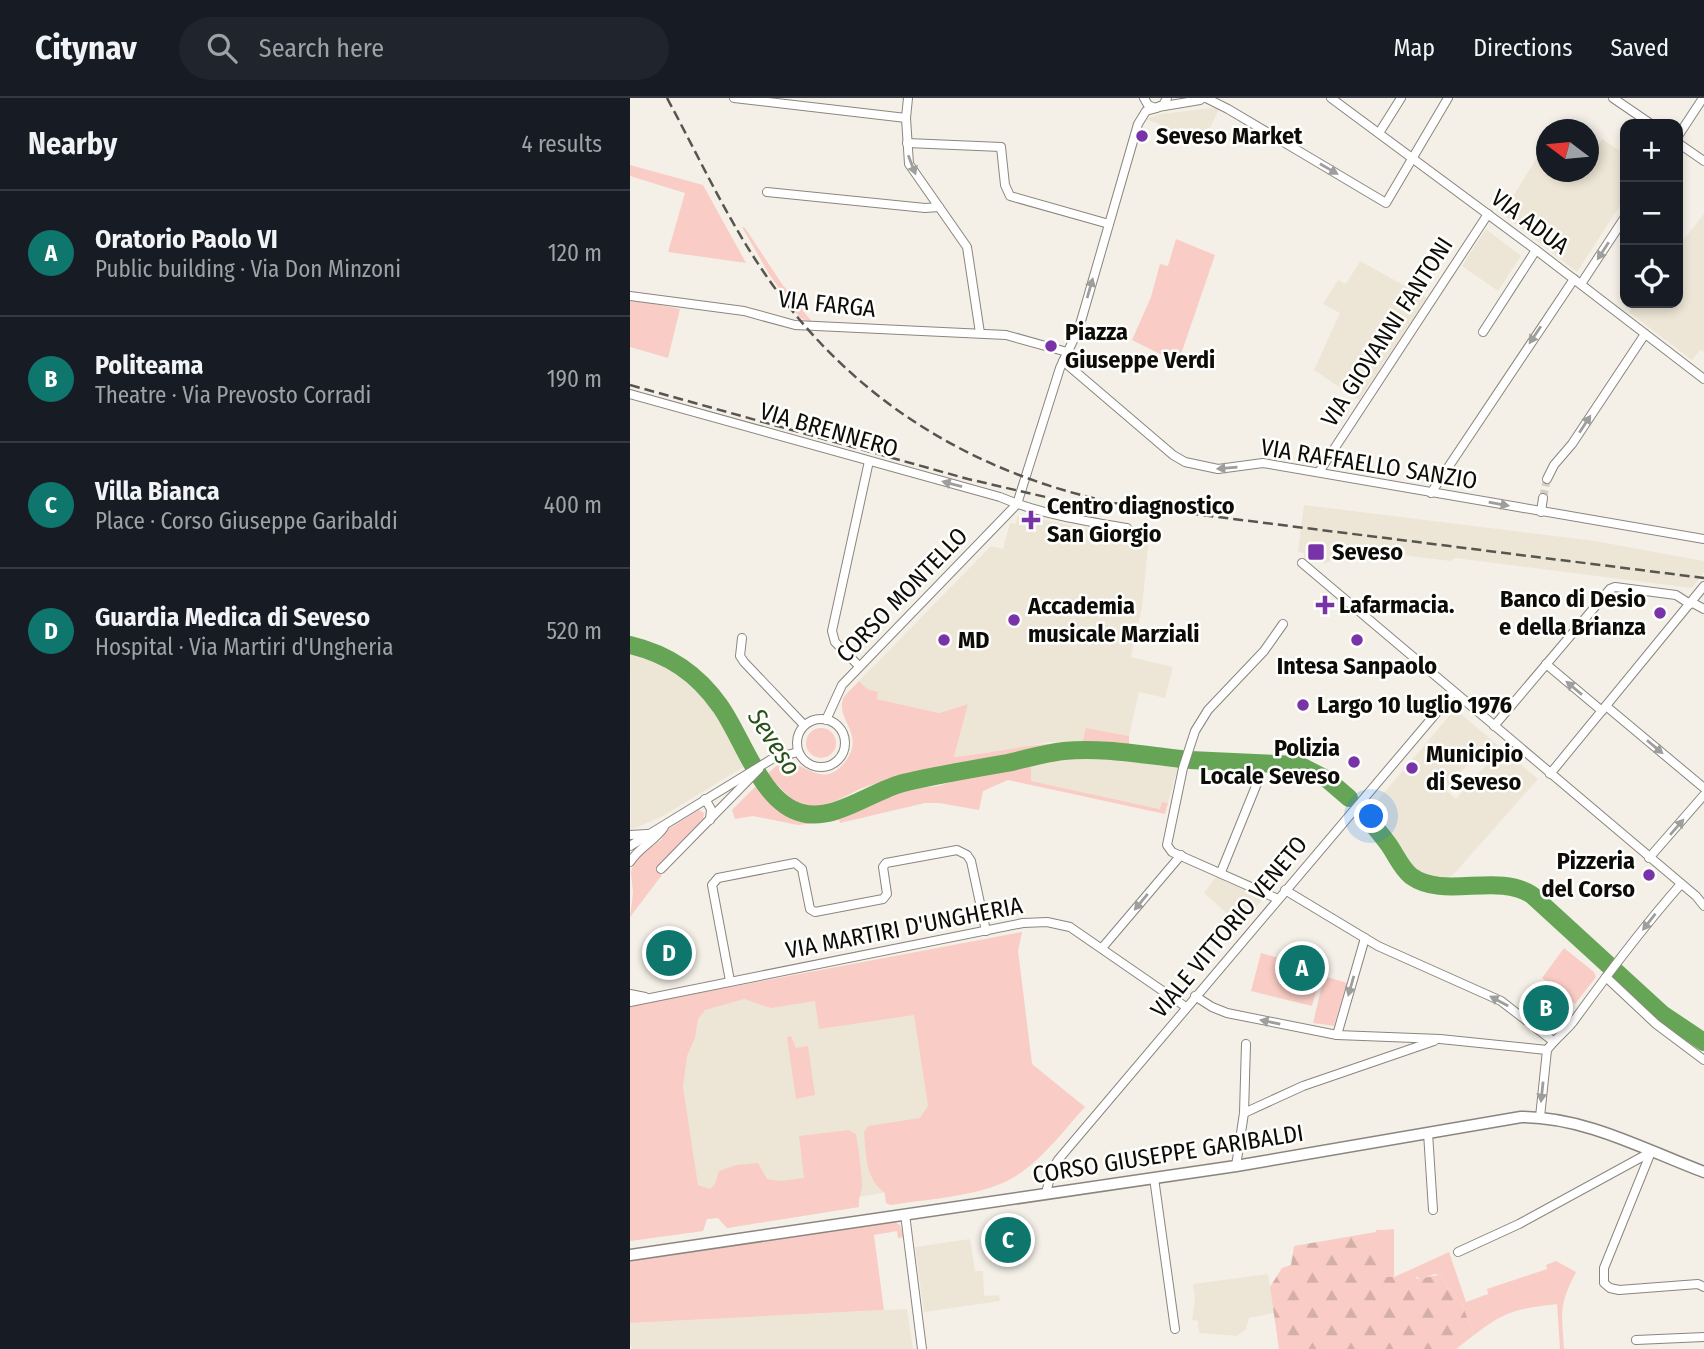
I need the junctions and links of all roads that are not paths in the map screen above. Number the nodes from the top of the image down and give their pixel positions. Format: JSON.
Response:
{"nodes":[{"id":1,"x":733,"y":98,"type":"edge"},
{"id":2,"x":908,"y":98,"type":"edge"},
{"id":3,"x":1144,"y":98,"type":"edge"},
{"id":4,"x":1167,"y":98,"type":"edge"},
{"id":5,"x":1196,"y":98,"type":"edge"},
{"id":6,"x":1207,"y":98,"type":"edge"},
{"id":7,"x":1331,"y":98,"type":"edge"},
{"id":8,"x":1401,"y":98,"type":"edge"},
{"id":9,"x":1448,"y":98,"type":"edge"},
{"id":10,"x":1613,"y":98,"type":"edge"},
{"id":11,"x":1703,"y":98,"type":"edge"},
{"id":12,"x":765,"y":100,"type":"edge"},
{"id":13,"x":1158,"y":107,"type":"junction"},
{"id":14,"x":906,"y":118,"type":"junction"},
{"id":15,"x":1644,"y":119,"type":"edge"},
{"id":16,"x":1683,"y":128,"type":"edge"},
{"id":17,"x":1379,"y":133,"type":"junction"},
{"id":18,"x":907,"y":142,"type":"junction"},
{"id":19,"x":1683,"y":146,"type":"edge"},
{"id":20,"x":1413,"y":159,"type":"junction"},
{"id":21,"x":1704,"y":161,"type":"edge"},
{"id":22,"x":767,"y":192,"type":"dead end"},
{"id":23,"x":939,"y":207,"type":"junction"},
{"id":24,"x":1488,"y":214,"type":"junction"},
{"id":25,"x":1109,"y":224,"type":"junction"},
{"id":26,"x":1620,"y":224,"type":"edge"},
{"id":27,"x":1536,"y":250,"type":"junction"},
{"id":28,"x":1578,"y":282,"type":"junction"},
{"id":29,"x":630,"y":296,"type":"edge"},
{"id":30,"x":1483,"y":332,"type":"dead end"},
{"id":31,"x":980,"y":333,"type":"junction"},
{"id":32,"x":1645,"y":334,"type":"junction"},
{"id":33,"x":1067,"y":352,"type":"junction"},
{"id":34,"x":1063,"y":361,"type":"junction"},
{"id":35,"x":1704,"y":379,"type":"edge"},
{"id":36,"x":630,"y":394,"type":"edge"},
{"id":37,"x":869,"y":461,"type":"junction"},
{"id":38,"x":1318,"y":472,"type":"junction"},
{"id":39,"x":1547,"y":480,"type":"tunnel mouth"},
{"id":40,"x":1431,"y":493,"type":"junction"},
{"id":41,"x":1543,"y":498,"type":"tunnel mouth"},
{"id":42,"x":1017,"y":504,"type":"junction"},
{"id":43,"x":1541,"y":512,"type":"junction"},
{"id":44,"x":1127,"y":528,"type":"dead end"},
{"id":45,"x":1704,"y":539,"type":"edge"},
{"id":46,"x":1302,"y":563,"type":"dead end"},
{"id":47,"x":1704,"y":586,"type":"edge"},
{"id":48,"x":1690,"y":603,"type":"junction"},
{"id":49,"x":1704,"y":610,"type":"edge"},
{"id":50,"x":1283,"y":624,"type":"dead end"},
{"id":51,"x":742,"y":638,"type":"dead end"},
{"id":52,"x":1546,"y":664,"type":"junction"},
{"id":53,"x":859,"y":666,"type":"junction"},
{"id":54,"x":1454,"y":692,"type":"junction"},
{"id":55,"x":1604,"y":709,"type":"junction"},
{"id":56,"x":826,"y":720,"type":"junction"},
{"id":57,"x":804,"y":725,"type":"junction"},
{"id":58,"x":1494,"y":726,"type":"junction"},
{"id":59,"x":798,"y":752,"type":"junction"},
{"id":60,"x":1550,"y":774,"type":"junction"},
{"id":61,"x":750,"y":776,"type":"junction"},
{"id":62,"x":1258,"y":781,"type":"dead end"},
{"id":63,"x":1704,"y":788,"type":"edge"},
{"id":64,"x":1704,"y":795,"type":"edge"},
{"id":65,"x":705,"y":799,"type":"junction"},
{"id":66,"x":710,"y":821,"type":"junction"},
{"id":67,"x":669,"y":822,"type":"junction"},
{"id":68,"x":656,"y":830,"type":"junction"},
{"id":69,"x":630,"y":835,"type":"edge"},
{"id":70,"x":630,"y":846,"type":"edge"},
{"id":71,"x":1181,"y":855,"type":"junction"},
{"id":72,"x":1649,"y":858,"type":"junction"},
{"id":73,"x":630,"y":862,"type":"edge"},
{"id":74,"x":661,"y":869,"type":"dead end"},
{"id":75,"x":1221,"y":872,"type":"junction"},
{"id":76,"x":1681,"y":884,"type":"junction"},
{"id":77,"x":1285,"y":890,"type":"junction"},
{"id":78,"x":1278,"y":899,"type":"junction"},
{"id":79,"x":1704,"y":906,"type":"edge"},
{"id":80,"x":986,"y":931,"type":"junction"},
{"id":81,"x":1365,"y":938,"type":"junction"},
{"id":82,"x":1102,"y":948,"type":"junction"},
{"id":83,"x":1607,"y":975,"type":"junction"},
{"id":84,"x":730,"y":981,"type":"junction"},
{"id":85,"x":630,"y":994,"type":"edge"},
{"id":86,"x":1195,"y":996,"type":"junction"},
{"id":87,"x":648,"y":997,"type":"junction"},
{"id":88,"x":630,"y":1002,"type":"edge"},
{"id":89,"x":1185,"y":1007,"type":"junction"},
{"id":90,"x":1337,"y":1035,"type":"junction"},
{"id":91,"x":1440,"y":1038,"type":"junction"},
{"id":92,"x":1553,"y":1041,"type":"junction"},
{"id":93,"x":1246,"y":1044,"type":"dead end"},
{"id":94,"x":1547,"y":1050,"type":"junction"},
{"id":95,"x":1704,"y":1060,"type":"edge"},
{"id":96,"x":1244,"y":1113,"type":"junction"},
{"id":97,"x":1540,"y":1117,"type":"junction"},
{"id":98,"x":1428,"y":1133,"type":"junction"},
{"id":99,"x":1651,"y":1152,"type":"junction"},
{"id":100,"x":1236,"y":1166,"type":"junction"},
{"id":101,"x":1704,"y":1172,"type":"edge"},
{"id":102,"x":1154,"y":1178,"type":"junction"},
{"id":103,"x":1046,"y":1194,"type":"junction"},
{"id":104,"x":1433,"y":1210,"type":"dead end"},
{"id":105,"x":905,"y":1214,"type":"junction"},
{"id":106,"x":1458,"y":1252,"type":"dead end"},
{"id":107,"x":630,"y":1255,"type":"edge"},
{"id":108,"x":1704,"y":1287,"type":"edge"},
{"id":109,"x":1175,"y":1329,"type":"dead end"},
{"id":110,"x":1704,"y":1337,"type":"edge"},
{"id":111,"x":1636,"y":1340,"type":"dead end"},
{"id":112,"x":922,"y":1349,"type":"edge"}],
"edges":[{"from":1,"to":12,"type":"street"},
{"from":2,"to":14,"type":"street"},
{"from":3,"to":13,"type":"street"},
{"from":4,"to":13,"type":"street"},
{"from":5,"to":6,"type":"street"},
{"from":6,"to":13,"type":"street"},
{"from":6,"to":20,"type":"street","one_way":true},
{"from":7,"to":17,"type":"street","name":"VIA ADUA"},
{"from":8,"to":17,"type":"street"},
{"from":9,"to":20,"type":"street"},
{"from":10,"to":15,"type":"street"},
{"from":11,"to":16,"type":"street"},
{"from":12,"to":14,"type":"street"},
{"from":13,"to":25,"type":"street"},
{"from":14,"to":18,"type":"street"},
{"from":17,"to":20,"type":"street","name":"VIA ADUA"},
{"from":18,"to":23,"type":"street","one_way":true},
{"from":18,"to":25,"type":"street"},
{"from":19,"to":21,"type":"street"},
{"from":20,"to":24,"type":"street","name":"VIA ADUA"},
{"from":22,"to":23,"type":"street"},
{"from":23,"to":31,"type":"street"},
{"from":24,"to":27,"type":"street","name":"VIA ADUA"},
{"from":24,"to":38,"type":"street","name":"VIA GIOVANNI FANTONI"},
{"from":33,"to":25,"type":"street","one_way":true},
{"from":26,"to":28,"type":"street","one_way":true},
{"from":27,"to":28,"type":"street","name":"VIA ADUA"},
{"from":27,"to":30,"type":"street"},
{"from":28,"to":32,"type":"street","name":"VIA ADUA"},
{"from":28,"to":40,"type":"street","one_way":true},
{"from":29,"to":31,"type":"street","name":"VIA FARGA"},
{"from":31,"to":33,"type":"street"},
{"from":32,"to":35,"type":"street","name":"VIA ADUA"},
{"from":39,"to":32,"type":"street","one_way":true},
{"from":33,"to":34,"type":"street"},
{"from":38,"to":34,"type":"street","name":"VIA RAFFAELLO SANZIO","one_way":true},
{"from":34,"to":42,"type":"street"},
{"from":36,"to":37,"type":"street","name":"VIA BRENNERO"},
{"from":42,"to":37,"type":"street","name":"VIA BRENNERO","one_way":true},
{"from":37,"to":53,"type":"street"},
{"from":38,"to":40,"type":"street","name":"VIA RAFFAELLO SANZIO"},
{"from":40,"to":43,"type":"street","name":"VIA RAFFAELLO SANZIO","one_way":true},
{"from":41,"to":43,"type":"street"},
{"from":42,"to":44,"type":"street","name":"VIA BRENNERO"},
{"from":42,"to":53,"type":"street","name":"CORSO MONTELLO"},
{"from":43,"to":45,"type":"street","name":"VIA RAFFAELLO SANZIO"},
{"from":46,"to":54,"type":"street"},
{"from":47,"to":48,"type":"street"},
{"from":48,"to":49,"type":"street"},
{"from":48,"to":52,"type":"street"},
{"from":48,"to":55,"type":"street"},
{"from":50,"to":71,"type":"street"},
{"from":51,"to":57,"type":"street"},
{"from":55,"to":52,"type":"street","one_way":true},
{"from":52,"to":58,"type":"street"},
{"from":53,"to":56,"type":"street","name":"CORSO MONTELLO"},
{"from":54,"to":58,"type":"street"},
{"from":54,"to":77,"type":"street","name":"VIALE VITTORIO VENETO"},
{"from":55,"to":60,"type":"street"},
{"from":55,"to":63,"type":"street","one_way":true},
{"from":56,"to":57,"type":"street"},
{"from":56,"to":59,"type":"street"},
{"from":57,"to":59,"type":"street"},
{"from":58,"to":60,"type":"street"},
{"from":59,"to":61,"type":"street"},
{"from":60,"to":72,"type":"street"},
{"from":61,"to":65,"type":"street"},
{"from":61,"to":66,"type":"street"},
{"from":62,"to":75,"type":"street"},
{"from":72,"to":64,"type":"street","one_way":true},
{"from":65,"to":66,"type":"street"},
{"from":65,"to":67,"type":"street"},
{"from":66,"to":74,"type":"street"},
{"from":67,"to":68,"type":"street"},
{"from":67,"to":73,"type":"street"},
{"from":68,"to":69,"type":"street"},
{"from":68,"to":70,"type":"street"},
{"from":71,"to":75,"type":"street"},
{"from":71,"to":82,"type":"street","one_way":true},
{"from":72,"to":76,"type":"street"},
{"from":75,"to":78,"type":"street"},
{"from":76,"to":79,"type":"street"},
{"from":76,"to":83,"type":"street","one_way":true},
{"from":77,"to":78,"type":"street","name":"VIALE VITTORIO VENETO"},
{"from":77,"to":81,"type":"street"},
{"from":78,"to":86,"type":"street","name":"VIALE VITTORIO VENETO"},
{"from":80,"to":82,"type":"street","name":"VIA MARTIRI D'UNGHERIA"},
{"from":80,"to":84,"type":"street","name":"VIA MARTIRI D'UNGHERIA"},
{"from":80,"to":84,"type":"street"},
{"from":81,"to":90,"type":"street","one_way":true},
{"from":92,"to":81,"type":"street","one_way":true},
{"from":82,"to":89,"type":"street","name":"VIA MARTIRI D'UNGHERIA"},
{"from":83,"to":92,"type":"street"},
{"from":83,"to":95,"type":"street"},
{"from":84,"to":87,"type":"street","name":"VIA MARTIRI D'UNGHERIA"},
{"from":85,"to":87,"type":"street","name":"VIA MARTIRI D'UNGHERIA"},
{"from":86,"to":89,"type":"street","name":"VIALE VITTORIO VENETO"},
{"from":90,"to":86,"type":"street","one_way":true},
{"from":87,"to":88,"type":"street","name":"VIA MARTIRI D'UNGHERIA"},
{"from":89,"to":103,"type":"street","name":"VIALE VITTORIO VENETO"},
{"from":90,"to":91,"type":"street"},
{"from":91,"to":94,"type":"street"},
{"from":91,"to":96,"type":"street"},
{"from":92,"to":94,"type":"street"},
{"from":93,"to":96,"type":"street"},
{"from":94,"to":97,"type":"street","one_way":true},
{"from":96,"to":100,"type":"street"},
{"from":97,"to":98,"type":"main road","name":"CORSO GIUSEPPE GARIBALDI"},
{"from":97,"to":99,"type":"main road","name":"CORSO GIUSEPPE GARIBALDI"},
{"from":98,"to":100,"type":"main road","name":"CORSO GIUSEPPE GARIBALDI"},
{"from":98,"to":104,"type":"street"},
{"from":99,"to":101,"type":"main road","name":"CORSO GIUSEPPE GARIBALDI"},
{"from":99,"to":106,"type":"street"},
{"from":99,"to":108,"type":"street"},
{"from":100,"to":102,"type":"main road","name":"CORSO GIUSEPPE GARIBALDI"},
{"from":102,"to":103,"type":"main road","name":"CORSO GIUSEPPE GARIBALDI"},
{"from":102,"to":109,"type":"street"},
{"from":103,"to":105,"type":"main road","name":"CORSO GIUSEPPE GARIBALDI"},
{"from":105,"to":107,"type":"main road","name":"CORSO GIUSEPPE GARIBALDI"},
{"from":105,"to":112,"type":"street"},
{"from":110,"to":111,"type":"street"}]}
